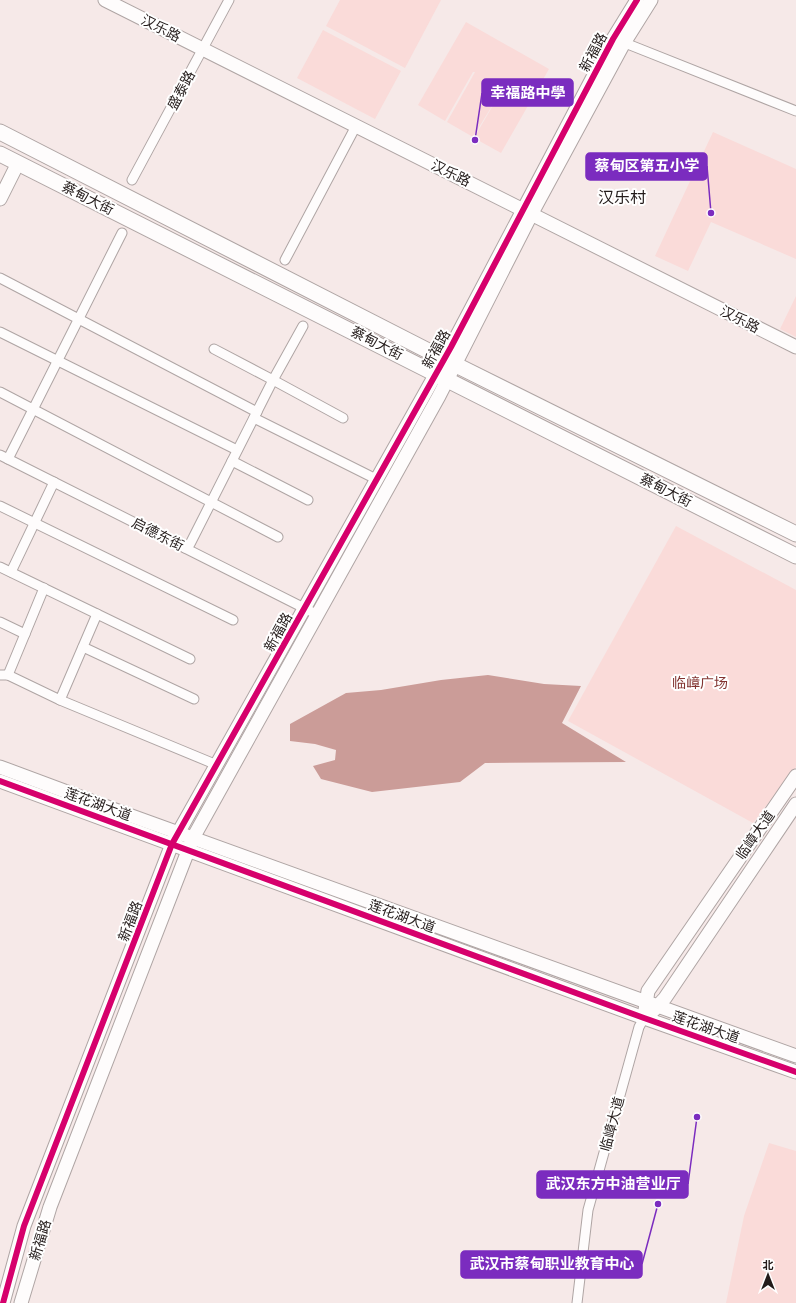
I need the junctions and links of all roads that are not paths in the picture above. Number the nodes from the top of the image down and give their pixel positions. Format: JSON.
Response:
{"nodes":[{"id":1,"x":105,"y":0,"type":"edge"},
{"id":2,"x":229,"y":0,"type":"edge"},
{"id":3,"x":637,"y":0,"type":"edge"},
{"id":4,"x":651,"y":0,"type":"edge"},
{"id":5,"x":619,"y":41,"type":"junction"},
{"id":6,"x":203,"y":49,"type":"junction"},
{"id":7,"x":796,"y":111,"type":"edge"},
{"id":8,"x":356,"y":126,"type":"junction"},
{"id":9,"x":0,"y":132,"type":"edge"},
{"id":10,"x":0,"y":154,"type":"edge"},
{"id":11,"x":18,"y":162,"type":"junction"},
{"id":12,"x":132,"y":180,"type":"dead end"},
{"id":13,"x":0,"y":199,"type":"edge"},
{"id":14,"x":527,"y":211,"type":"junction"},
{"id":15,"x":122,"y":233,"type":"dead end"},
{"id":16,"x":285,"y":260,"type":"dead end"},
{"id":17,"x":0,"y":278,"type":"edge"},
{"id":18,"x":78,"y":320,"type":"junction"},
{"id":19,"x":303,"y":326,"type":"dead end"},
{"id":20,"x":0,"y":332,"type":"edge"},
{"id":21,"x":796,"y":347,"type":"edge"},
{"id":22,"x":214,"y":349,"type":"dead end"},
{"id":23,"x":58,"y":360,"type":"junction"},
{"id":24,"x":450,"y":362,"type":"junction"},
{"id":25,"x":442,"y":376,"type":"junction"},
{"id":26,"x":273,"y":380,"type":"junction"},
{"id":27,"x":0,"y":392,"type":"edge"},
{"id":28,"x":33,"y":409,"type":"junction"},
{"id":29,"x":255,"y":415,"type":"junction"},
{"id":30,"x":343,"y":418,"type":"dead end"},
{"id":31,"x":237,"y":450,"type":"junction"},
{"id":32,"x":4,"y":457,"type":"edge"},
{"id":33,"x":232,"y":461,"type":"junction"},
{"id":34,"x":376,"y":479,"type":"junction"},
{"id":35,"x":54,"y":482,"type":"junction"},
{"id":36,"x":308,"y":500,"type":"dead end"},
{"id":37,"x":211,"y":502,"type":"junction"},
{"id":38,"x":0,"y":506,"type":"edge"},
{"id":39,"x":35,"y":523,"type":"junction"},
{"id":40,"x":796,"y":534,"type":"edge"},
{"id":41,"x":278,"y":537,"type":"dead end"},
{"id":42,"x":185,"y":548,"type":"junction"},
{"id":43,"x":796,"y":556,"type":"edge"},
{"id":44,"x":0,"y":567,"type":"edge"},
{"id":45,"x":11,"y":572,"type":"junction"},
{"id":46,"x":44,"y":588,"type":"junction"},
{"id":47,"x":310,"y":611,"type":"junction"},
{"id":48,"x":97,"y":614,"type":"junction"},
{"id":49,"x":233,"y":620,"type":"dead end"},
{"id":50,"x":0,"y":622,"type":"edge"},
{"id":51,"x":25,"y":634,"type":"junction"},
{"id":52,"x":83,"y":647,"type":"junction"},
{"id":53,"x":190,"y":659,"type":"dead end"},
{"id":54,"x":4,"y":675,"type":"edge"},
{"id":55,"x":194,"y":699,"type":"dead end"},
{"id":56,"x":60,"y":700,"type":"junction"},
{"id":57,"x":217,"y":765,"type":"junction"},
{"id":58,"x":0,"y":766,"type":"edge"},
{"id":59,"x":796,"y":776,"type":"edge"},
{"id":60,"x":0,"y":781,"type":"edge"},
{"id":61,"x":796,"y":804,"type":"edge"},
{"id":62,"x":176,"y":839,"type":"junction"},
{"id":63,"x":190,"y":844,"type":"junction"},
{"id":64,"x":645,"y":1002,"type":"junction"},
{"id":65,"x":658,"y":1006,"type":"junction"},
{"id":66,"x":644,"y":1018,"type":"junction"},
{"id":67,"x":796,"y":1056,"type":"edge"},
{"id":68,"x":796,"y":1072,"type":"edge"},
{"id":69,"x":3,"y":1303,"type":"edge"},
{"id":70,"x":22,"y":1303,"type":"edge"},
{"id":71,"x":577,"y":1303,"type":"edge"}],
"edges":[{"from":1,"to":6,"type":"street","name":"汉乐路"},
{"from":2,"to":6,"type":"street","name":"盛泰路"},
{"from":3,"to":5,"type":"street","name":"新福路"},
{"from":4,"to":5,"type":"street","name":"新福路"},
{"from":5,"to":7,"type":"street"},
{"from":5,"to":14,"type":"street","name":"新福路"},
{"from":6,"to":8,"type":"street","name":"汉乐路"},
{"from":6,"to":12,"type":"street","name":"盛泰路"},
{"from":8,"to":14,"type":"street","name":"汉乐路"},
{"from":8,"to":16,"type":"street"},
{"from":9,"to":24,"type":"main road","name":"蔡甸大街"},
{"from":10,"to":11,"type":"main road","name":"蔡甸大街"},
{"from":11,"to":13,"type":"street"},
{"from":11,"to":25,"type":"main road","name":"蔡甸大街"},
{"from":14,"to":21,"type":"street","name":"汉乐路"},
{"from":14,"to":24,"type":"street","name":"新福路"},
{"from":15,"to":18,"type":"street"},
{"from":17,"to":18,"type":"street"},
{"from":18,"to":23,"type":"street"},
{"from":18,"to":29,"type":"street"},
{"from":19,"to":26,"type":"street"},
{"from":20,"to":23,"type":"street"},
{"from":22,"to":26,"type":"street"},
{"from":23,"to":28,"type":"street"},
{"from":23,"to":31,"type":"street"},
{"from":24,"to":25,"type":"street","name":"新福路"},
{"from":24,"to":40,"type":"main road","name":"蔡甸大街"},
{"from":25,"to":34,"type":"street","name":"新福路"},
{"from":25,"to":43,"type":"main road","name":"蔡甸大街"},
{"from":25,"to":47,"type":"street","name":"新福路"},
{"from":26,"to":29,"type":"street"},
{"from":26,"to":30,"type":"street"},
{"from":27,"to":28,"type":"street"},
{"from":28,"to":32,"type":"street"},
{"from":28,"to":37,"type":"street"},
{"from":29,"to":31,"type":"street"},
{"from":29,"to":34,"type":"street"},
{"from":31,"to":33,"type":"street"},
{"from":32,"to":35,"type":"street","name":"启德东街"},
{"from":33,"to":36,"type":"street"},
{"from":33,"to":37,"type":"street"},
{"from":34,"to":47,"type":"street","name":"新福路"},
{"from":35,"to":39,"type":"street"},
{"from":35,"to":42,"type":"street","name":"启德东街"},
{"from":37,"to":41,"type":"street"},
{"from":37,"to":42,"type":"street"},
{"from":38,"to":39,"type":"street"},
{"from":39,"to":45,"type":"street"},
{"from":39,"to":49,"type":"street"},
{"from":42,"to":47,"type":"street","name":"启德东街"},
{"from":44,"to":45,"type":"street"},
{"from":45,"to":46,"type":"street"},
{"from":46,"to":48,"type":"street"},
{"from":46,"to":51,"type":"street"},
{"from":47,"to":57,"type":"street","name":"新福路"},
{"from":47,"to":63,"type":"street","name":"新福路"},
{"from":48,"to":52,"type":"street"},
{"from":48,"to":53,"type":"street"},
{"from":50,"to":51,"type":"street"},
{"from":51,"to":54,"type":"street"},
{"from":52,"to":55,"type":"street"},
{"from":52,"to":56,"type":"street"},
{"from":54,"to":56,"type":"street"},
{"from":56,"to":57,"type":"street"},
{"from":57,"to":62,"type":"street","name":"新福路"},
{"from":58,"to":62,"type":"street","name":"莲花湖大道"},
{"from":59,"to":64,"type":"street","name":"临嶂大道"},
{"from":60,"to":62,"type":"street","name":"莲花湖大道"},
{"from":61,"to":65,"type":"street","name":"临嶂大道"},
{"from":62,"to":63,"type":"street","name":"莲花湖大道"},
{"from":62,"to":69,"type":"street","name":"新福路"},
{"from":63,"to":64,"type":"street","name":"莲花湖大道"},
{"from":63,"to":66,"type":"street","name":"莲花湖大道"},
{"from":63,"to":70,"type":"street","name":"新福路"},
{"from":64,"to":65,"type":"street","name":"莲花湖大道"},
{"from":64,"to":66,"type":"street","name":"临嶂大道"},
{"from":65,"to":66,"type":"street","name":"临嶂大道"},
{"from":65,"to":67,"type":"street","name":"莲花湖大道"},
{"from":66,"to":68,"type":"street","name":"莲花湖大道"},
{"from":66,"to":71,"type":"street","name":"临嶂大道"}]}
